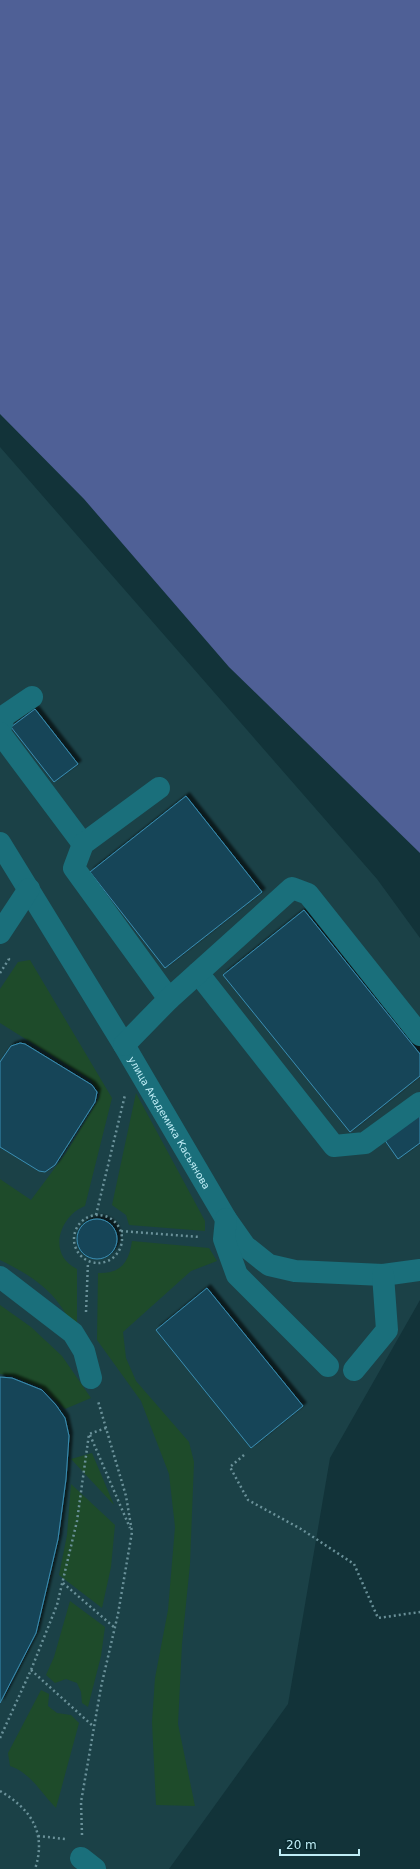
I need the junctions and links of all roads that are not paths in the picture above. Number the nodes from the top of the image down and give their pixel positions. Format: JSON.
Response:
{"nodes":[{"id":1,"x":32,"y":696,"type":"dead end"},
{"id":2,"x":0,"y":731,"type":"edge"},
{"id":3,"x":159,"y":788,"type":"dead end"},
{"id":4,"x":0,"y":843,"type":"edge"},
{"id":5,"x":83,"y":844,"type":"junction"},
{"id":6,"x":29,"y":889,"type":"junction"},
{"id":7,"x":0,"y":933,"type":"edge"},
{"id":8,"x":198,"y":973,"type":"junction"},
{"id":9,"x":169,"y":999,"type":"junction"},
{"id":10,"x":420,"y":1035,"type":"edge"},
{"id":11,"x":128,"y":1053,"type":"junction"},
{"id":12,"x":420,"y":1103,"type":"edge"},
{"id":13,"x":225,"y":1229,"type":"junction"},
{"id":14,"x":420,"y":1270,"type":"edge"},
{"id":15,"x":383,"y":1275,"type":"junction"},
{"id":16,"x":0,"y":1277,"type":"edge"},
{"id":17,"x":328,"y":1366,"type":"dead end"},
{"id":18,"x":354,"y":1370,"type":"dead end"},
{"id":19,"x":91,"y":1378,"type":"road end"}],
"edges":[{"from":1,"to":2,"type":"street"},
{"from":2,"to":5,"type":"street"},
{"from":3,"to":5,"type":"street"},
{"from":4,"to":6,"type":"street","name":"улица Академика Касьянова"},
{"from":5,"to":9,"type":"street"},
{"from":6,"to":7,"type":"street"},
{"from":6,"to":11,"type":"street","name":"улица Академика Касьянова"},
{"from":8,"to":9,"type":"street"},
{"from":8,"to":10,"type":"street"},
{"from":8,"to":12,"type":"street"},
{"from":9,"to":11,"type":"street"},
{"from":11,"to":13,"type":"street","name":"улица Академика Касьянова"},
{"from":13,"to":15,"type":"street","name":"улица Академика Касьянова"},
{"from":13,"to":17,"type":"street"},
{"from":14,"to":15,"type":"street","name":"улица Академика Касьянова"},
{"from":15,"to":18,"type":"street"},
{"from":16,"to":19,"type":"street"}]}
